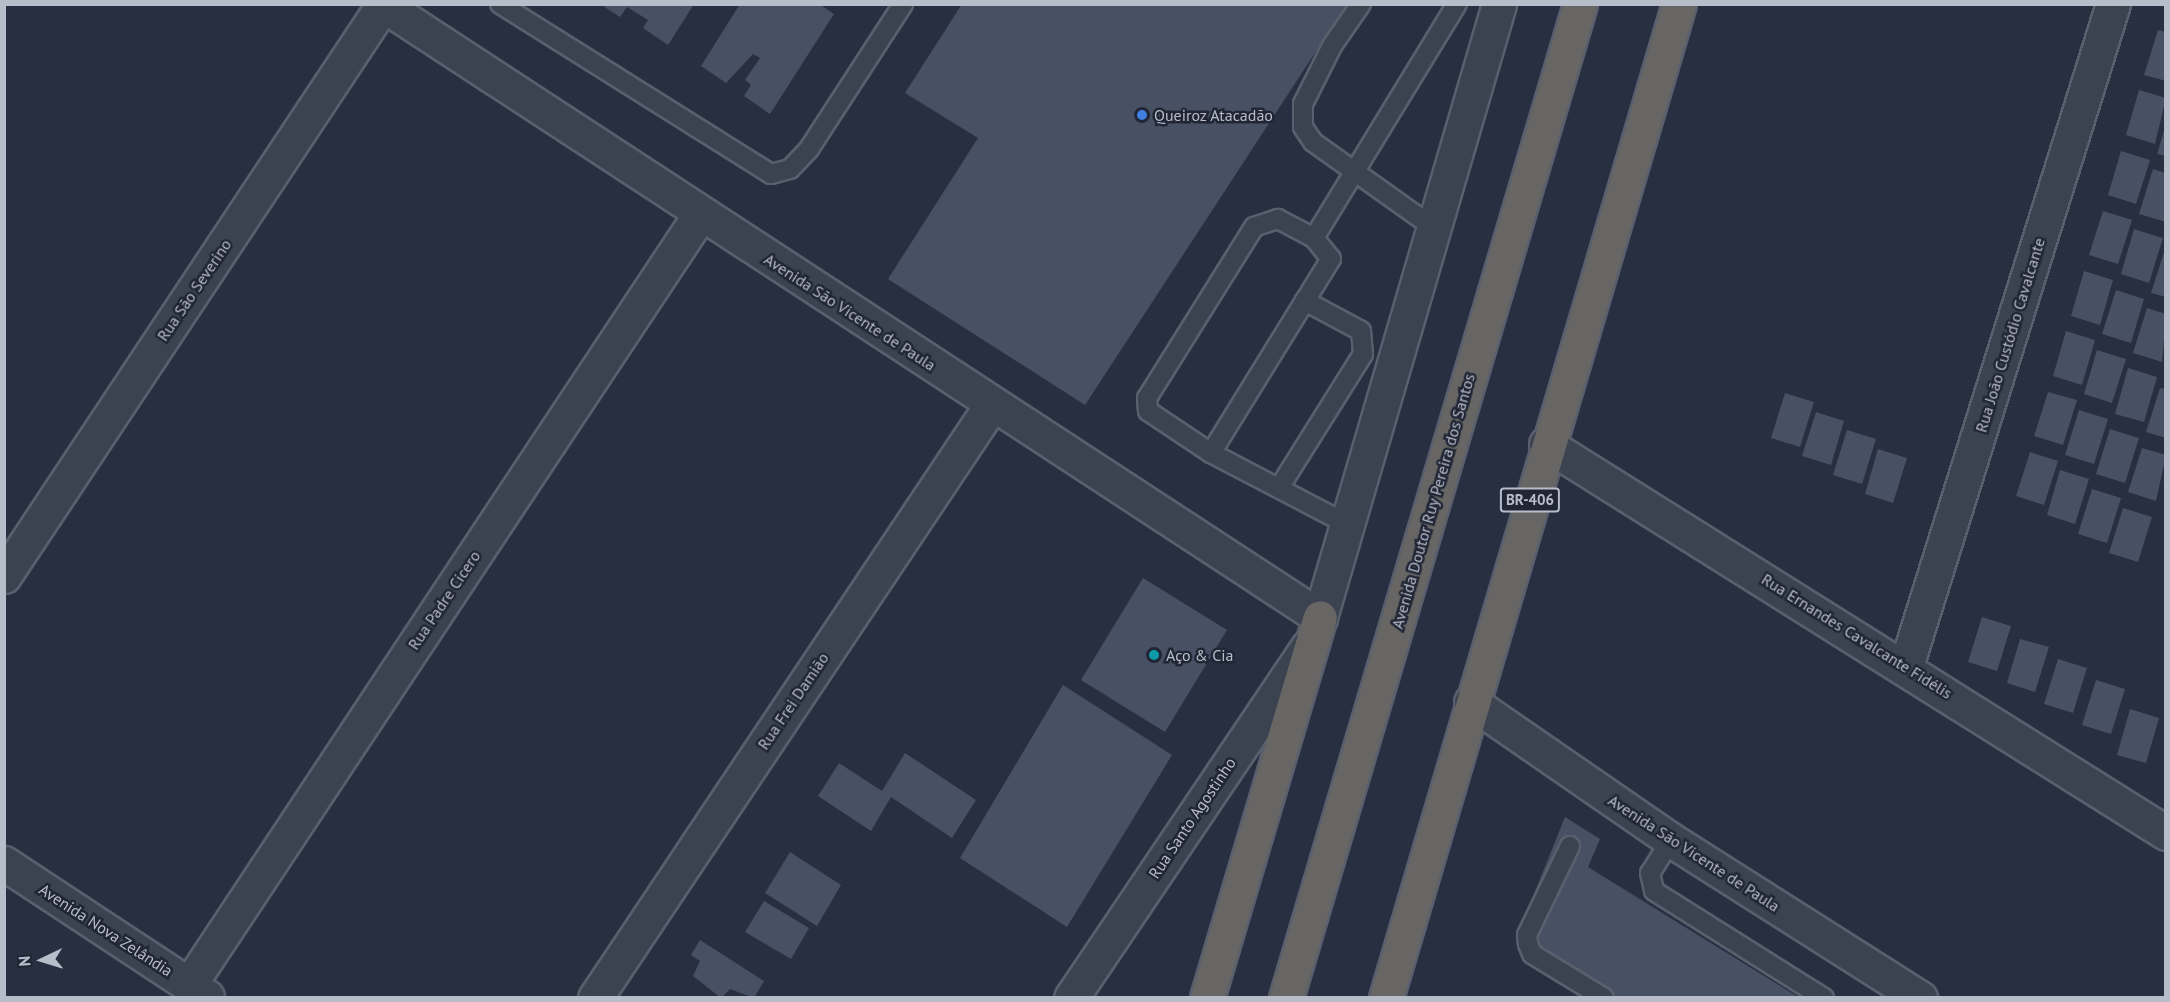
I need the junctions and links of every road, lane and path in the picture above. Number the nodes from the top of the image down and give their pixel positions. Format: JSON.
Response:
{"nodes":[{"id":1,"x":500,"y":4,"type":"edge"},
{"id":2,"x":903,"y":4,"type":"edge"},
{"id":3,"x":1360,"y":4,"type":"edge"},
{"id":4,"x":1457,"y":4,"type":"edge"},
{"id":5,"x":1499,"y":4,"type":"edge"},
{"id":6,"x":1580,"y":4,"type":"edge"},
{"id":7,"x":1679,"y":4,"type":"edge"},
{"id":8,"x":2113,"y":4,"type":"edge"},
{"id":9,"x":383,"y":5,"type":"edge"},
{"id":10,"x":1354,"y":171,"type":"junction"},
{"id":11,"x":699,"y":216,"type":"junction"},
{"id":12,"x":1434,"y":228,"type":"junction"},
{"id":13,"x":1314,"y":238,"type":"junction"},
{"id":14,"x":1305,"y":301,"type":"junction"},
{"id":15,"x":992,"y":404,"type":"junction"},
{"id":16,"x":1546,"y":444,"type":"junction"},
{"id":17,"x":1211,"y":453,"type":"junction"},
{"id":18,"x":1279,"y":488,"type":"junction"},
{"id":19,"x":1347,"y":524,"type":"junction"},
{"id":20,"x":4,"y":576,"type":"edge"},
{"id":21,"x":1316,"y":628,"type":"junction"},
{"id":22,"x":1906,"y":666,"type":"junction"},
{"id":23,"x":1471,"y":702,"type":"junction"},
{"id":24,"x":2166,"y":833,"type":"edge"},
{"id":25,"x":1671,"y":840,"type":"junction"},
{"id":26,"x":1570,"y":846,"type":"dead end"},
{"id":27,"x":4,"y":864,"type":"edge"},
{"id":28,"x":199,"y":991,"type":"edge"},
{"id":29,"x":595,"y":998,"type":"edge"},
{"id":30,"x":1071,"y":998,"type":"edge"},
{"id":31,"x":1208,"y":998,"type":"edge"},
{"id":32,"x":1286,"y":998,"type":"edge"},
{"id":33,"x":1386,"y":998,"type":"edge"},
{"id":34,"x":1604,"y":998,"type":"edge"},
{"id":35,"x":1824,"y":998,"type":"edge"},
{"id":36,"x":1920,"y":998,"type":"edge"}],
"edges":[{"from":1,"to":2,"type":"lane"},
{"from":3,"to":10,"type":"lane"},
{"from":4,"to":10,"type":"lane"},
{"from":5,"to":12,"type":"street","name":"Rua Santo Agostinho"},
{"from":6,"to":32,"type":"highway","name":"Avenida Doutor Ruy Pereira dos Santos"},
{"from":7,"to":16,"type":"highway","number":"BR-406"},
{"from":8,"to":22,"type":"street","name":"Rua João Custódio Cavalcante"},
{"from":9,"to":11,"type":"street","name":"Avenida São Vicente de Paula"},
{"from":9,"to":20,"type":"street","name":"Rua São Severino"},
{"from":10,"to":12,"type":"lane"},
{"from":10,"to":13,"type":"lane"},
{"from":11,"to":15,"type":"street","name":"Avenida São Vicente de Paula"},
{"from":11,"to":28,"type":"street","name":"Rua Padre Cícero"},
{"from":12,"to":19,"type":"street","name":"Rua Santo Agostinho"},
{"from":13,"to":14,"type":"lane"},
{"from":13,"to":17,"type":"lane"},
{"from":14,"to":17,"type":"lane"},
{"from":14,"to":18,"type":"lane"},
{"from":15,"to":21,"type":"street","name":"Avenida São Vicente de Paula"},
{"from":15,"to":29,"type":"street","name":"Rua Frei Damião"},
{"from":16,"to":22,"type":"street","name":"Rua Ernandes Cavalcante Fidélis"},
{"from":16,"to":23,"type":"highway","number":"BR-406"},
{"from":17,"to":18,"type":"lane"},
{"from":18,"to":19,"type":"lane"},
{"from":19,"to":21,"type":"street","name":"Rua Santo Agostinho"},
{"from":21,"to":30,"type":"street","name":"Rua Santo Agostinho"},
{"from":21,"to":31,"type":"highway"},
{"from":22,"to":24,"type":"street","name":"Rua Ernandes Cavalcante Fidélis"},
{"from":23,"to":25,"type":"street","name":"Avenida São Vicente de Paula"},
{"from":23,"to":33,"type":"highway","number":"BR-406"},
{"from":25,"to":35,"type":"lane"},
{"from":25,"to":36,"type":"street","name":"Avenida São Vicente de Paula"},
{"from":26,"to":34,"type":"lane"},
{"from":27,"to":28,"type":"street","name":"Avenida Nova Zelândia"}]}
